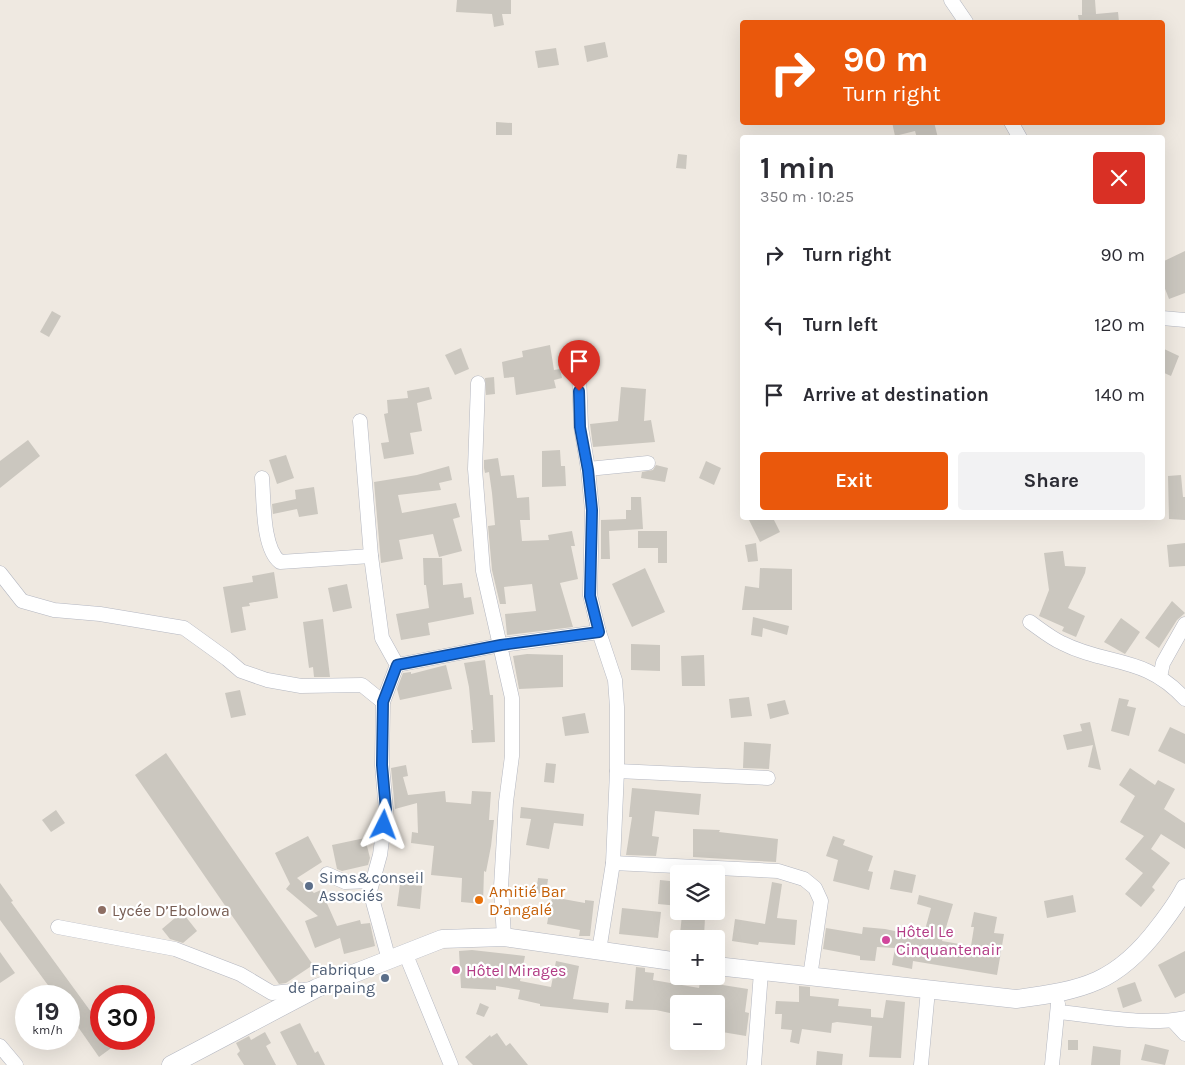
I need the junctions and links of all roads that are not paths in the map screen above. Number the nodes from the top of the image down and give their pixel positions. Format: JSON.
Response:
{"nodes":[{"id":1,"x":951,"y":0,"type":"edge"},
{"id":2,"x":965,"y":20,"type":"edge"},
{"id":3,"x":1165,"y":318,"type":"edge"},
{"id":4,"x":1185,"y":320,"type":"edge"},
{"id":5,"x":579,"y":373,"type":"dead end"},
{"id":6,"x":478,"y":383,"type":"dead end"},
{"id":7,"x":360,"y":421,"type":"dead end"},
{"id":8,"x":648,"y":463,"type":"dead end"},
{"id":9,"x":588,"y":470,"type":"junction"},
{"id":10,"x":262,"y":478,"type":"dead end"},
{"id":11,"x":371,"y":556,"type":"junction"},
{"id":12,"x":0,"y":573,"type":"edge"},
{"id":13,"x":1030,"y":622,"type":"dead end"},
{"id":14,"x":1185,"y":624,"type":"edge"},
{"id":15,"x":599,"y":632,"type":"junction"},
{"id":16,"x":501,"y":645,"type":"junction"},
{"id":17,"x":397,"y":665,"type":"junction"},
{"id":18,"x":1160,"y":677,"type":"junction"},
{"id":19,"x":1185,"y":698,"type":"edge"},
{"id":20,"x":383,"y":702,"type":"junction"},
{"id":21,"x":617,"y":771,"type":"junction"},
{"id":22,"x":768,"y":778,"type":"dead end"},
{"id":23,"x":613,"y":863,"type":"junction"},
{"id":24,"x":327,"y":874,"type":"dead end"},
{"id":25,"x":372,"y":882,"type":"junction"},
{"id":26,"x":1185,"y":888,"type":"edge"},
{"id":27,"x":58,"y":927,"type":"dead end"},
{"id":28,"x":504,"y":937,"type":"junction"},
{"id":29,"x":599,"y":952,"type":"junction"},
{"id":30,"x":406,"y":954,"type":"junction"},
{"id":31,"x":389,"y":960,"type":"junction"},
{"id":32,"x":670,"y":961,"type":"edge"},
{"id":33,"x":725,"y":967,"type":"edge"},
{"id":34,"x":761,"y":972,"type":"junction"},
{"id":35,"x":810,"y":977,"type":"junction"},
{"id":36,"x":317,"y":988,"type":"junction"},
{"id":37,"x":928,"y":990,"type":"junction"},
{"id":38,"x":1058,"y":993,"type":"junction"},
{"id":39,"x":1058,"y":1012,"type":"junction"},
{"id":40,"x":1179,"y":1020,"type":"edge"},
{"id":41,"x":1185,"y":1034,"type":"edge"},
{"id":42,"x":0,"y":1046,"type":"edge"},
{"id":43,"x":16,"y":1065,"type":"edge"},
{"id":44,"x":171,"y":1065,"type":"edge"},
{"id":45,"x":451,"y":1065,"type":"edge"},
{"id":46,"x":754,"y":1065,"type":"edge"},
{"id":47,"x":921,"y":1065,"type":"edge"},
{"id":48,"x":1052,"y":1065,"type":"edge"}],
"edges":[{"from":1,"to":2,"type":"street"},
{"from":3,"to":4,"type":"street"},
{"from":5,"to":9,"type":"street"},
{"from":6,"to":16,"type":"street"},
{"from":7,"to":11,"type":"street"},
{"from":8,"to":9,"type":"street"},
{"from":9,"to":15,"type":"street"},
{"from":10,"to":11,"type":"street"},
{"from":11,"to":17,"type":"street"},
{"from":12,"to":20,"type":"street"},
{"from":13,"to":18,"type":"street"},
{"from":14,"to":18,"type":"street"},
{"from":15,"to":16,"type":"street"},
{"from":15,"to":21,"type":"street"},
{"from":16,"to":17,"type":"street"},
{"from":16,"to":28,"type":"street"},
{"from":17,"to":20,"type":"street"},
{"from":18,"to":19,"type":"street"},
{"from":20,"to":25,"type":"street"},
{"from":21,"to":22,"type":"street"},
{"from":21,"to":23,"type":"street"},
{"from":23,"to":29,"type":"street"},
{"from":23,"to":35,"type":"street"},
{"from":24,"to":25,"type":"street"},
{"from":25,"to":31,"type":"street"},
{"from":26,"to":38,"type":"street"},
{"from":27,"to":36,"type":"street"},
{"from":28,"to":29,"type":"street"},
{"from":28,"to":30,"type":"street"},
{"from":29,"to":32,"type":"street"},
{"from":30,"to":31,"type":"street"},
{"from":30,"to":45,"type":"street"},
{"from":31,"to":36,"type":"street"},
{"from":33,"to":34,"type":"street"},
{"from":34,"to":35,"type":"street"},
{"from":34,"to":46,"type":"street"},
{"from":35,"to":37,"type":"street"},
{"from":36,"to":44,"type":"street"},
{"from":37,"to":38,"type":"street"},
{"from":37,"to":47,"type":"street"},
{"from":38,"to":39,"type":"street"},
{"from":39,"to":40,"type":"street"},
{"from":39,"to":48,"type":"street"},
{"from":40,"to":41,"type":"street"},
{"from":42,"to":43,"type":"street"}]}
